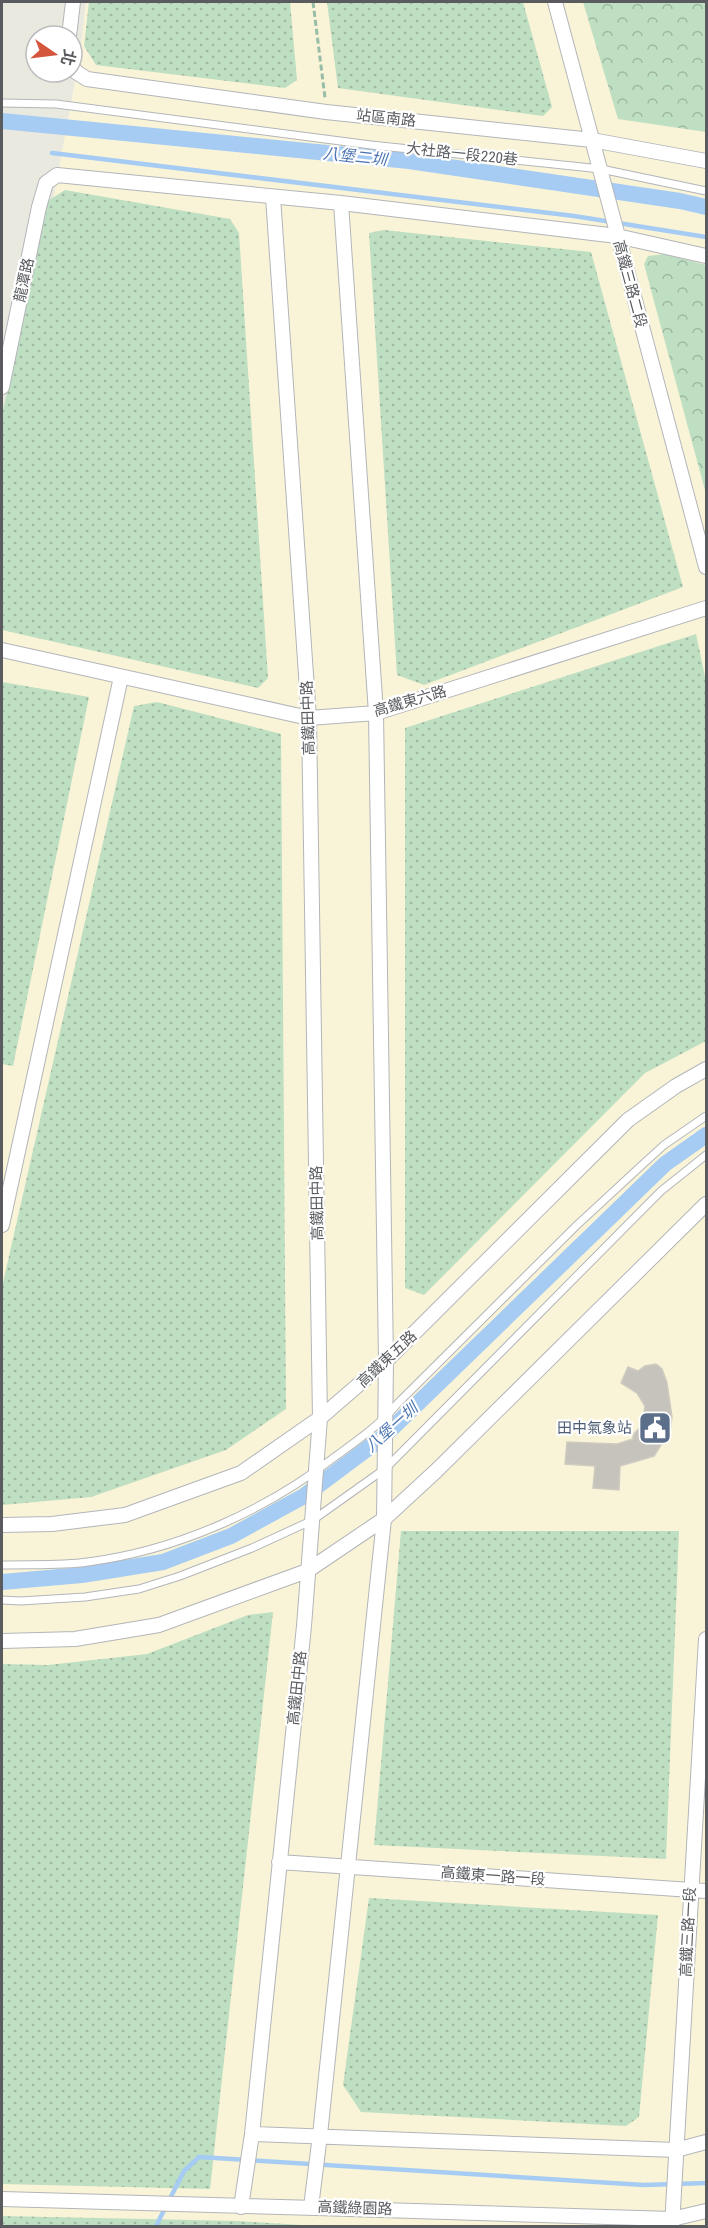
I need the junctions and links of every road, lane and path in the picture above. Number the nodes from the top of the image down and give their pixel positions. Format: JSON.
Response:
{"nodes":[{"id":1,"x":73,"y":2,"type":"edge"},
{"id":2,"x":313,"y":2,"type":"edge"},
{"id":3,"x":555,"y":2,"type":"edge"},
{"id":4,"x":70,"y":24,"type":"edge"},
{"id":5,"x":84,"y":77,"type":"edge"},
{"id":6,"x":2,"y":103,"type":"edge"},
{"id":7,"x":326,"y":112,"type":"junction"},
{"id":8,"x":592,"y":140,"type":"junction"},
{"id":9,"x":706,"y":161,"type":"edge"},
{"id":10,"x":602,"y":169,"type":"junction"},
{"id":11,"x":706,"y":191,"type":"edge"},
{"id":12,"x":273,"y":197,"type":"junction"},
{"id":13,"x":341,"y":203,"type":"junction"},
{"id":14,"x":617,"y":236,"type":"junction"},
{"id":15,"x":706,"y":256,"type":"edge"},
{"id":16,"x":2,"y":387,"type":"edge"},
{"id":17,"x":706,"y":567,"type":"edge"},
{"id":18,"x":706,"y":608,"type":"edge"},
{"id":19,"x":2,"y":650,"type":"edge"},
{"id":20,"x":121,"y":677,"type":"junction"},
{"id":21,"x":376,"y":713,"type":"junction"},
{"id":22,"x":309,"y":718,"type":"junction"},
{"id":23,"x":706,"y":1069,"type":"edge"},
{"id":24,"x":706,"y":1116,"type":"edge"},
{"id":25,"x":706,"y":1155,"type":"edge"},
{"id":26,"x":706,"y":1204,"type":"edge"},
{"id":27,"x":2,"y":1225,"type":"edge"},
{"id":28,"x":386,"y":1361,"type":"junction"},
{"id":29,"x":321,"y":1418,"type":"junction"},
{"id":30,"x":386,"y":1418,"type":"junction"},
{"id":31,"x":386,"y":1468,"type":"junction"},
{"id":32,"x":317,"y":1472,"type":"junction"},
{"id":33,"x":384,"y":1519,"type":"junction"},
{"id":34,"x":313,"y":1520,"type":"junction"},
{"id":35,"x":2,"y":1525,"type":"edge"},
{"id":36,"x":2,"y":1565,"type":"edge"},
{"id":37,"x":307,"y":1571,"type":"junction"},
{"id":38,"x":2,"y":1600,"type":"edge"},
{"id":39,"x":706,"y":1638,"type":"edge"},
{"id":40,"x":2,"y":1641,"type":"edge"},
{"id":41,"x":279,"y":1862,"type":"junction"},
{"id":42,"x":347,"y":1867,"type":"junction"},
{"id":43,"x":691,"y":1890,"type":"junction"},
{"id":44,"x":706,"y":1891,"type":"edge"},
{"id":45,"x":252,"y":2133,"type":"junction"},
{"id":46,"x":320,"y":2135,"type":"junction"},
{"id":47,"x":706,"y":2142,"type":"edge"},
{"id":48,"x":676,"y":2150,"type":"junction"},
{"id":49,"x":2,"y":2199,"type":"edge"},
{"id":50,"x":241,"y":2207,"type":"junction"},
{"id":51,"x":311,"y":2207,"type":"junction"},
{"id":52,"x":706,"y":2211,"type":"edge"},
{"id":53,"x":672,"y":2223,"type":"edge"}],
"edges":[{"from":1,"to":4,"type":"street"},
{"from":2,"to":7,"type":"path"},
{"from":3,"to":8,"type":"street","name":"高鐵三路二段"},
{"from":5,"to":7,"type":"street","name":"站區南路"},
{"from":6,"to":10,"type":"lane","name":"大社路一段220巷"},
{"from":7,"to":8,"type":"street","name":"站區南路"},
{"from":8,"to":9,"type":"street","name":"站區南路"},
{"from":8,"to":10,"type":"street","name":"高鐵三路二段"},
{"from":10,"to":11,"type":"lane","name":"大社路一段220巷"},
{"from":10,"to":14,"type":"street","name":"高鐵三路二段"},
{"from":12,"to":13,"type":"street","name":"龍潭路"},
{"from":12,"to":16,"type":"street","name":"龍潭路"},
{"from":12,"to":22,"type":"street","name":"高鐵田中路"},
{"from":13,"to":14,"type":"street","name":"龍潭路"},
{"from":13,"to":21,"type":"street"},
{"from":14,"to":15,"type":"street","name":"龍潭路"},
{"from":14,"to":17,"type":"street","name":"高鐵三路二段"},
{"from":18,"to":21,"type":"street","name":"高鐵東六路"},
{"from":19,"to":20,"type":"street","name":"高鐵東六路"},
{"from":20,"to":22,"type":"street","name":"高鐵東六路"},
{"from":20,"to":27,"type":"street"},
{"from":21,"to":22,"type":"street","name":"高鐵東六路"},
{"from":21,"to":28,"type":"street"},
{"from":22,"to":29,"type":"street","name":"高鐵田中路"},
{"from":23,"to":28,"type":"street","name":"高鐵東五路"},
{"from":24,"to":30,"type":"lane"},
{"from":25,"to":31,"type":"lane"},
{"from":26,"to":33,"type":"street"},
{"from":28,"to":29,"type":"street","name":"高鐵東五路"},
{"from":28,"to":30,"type":"street"},
{"from":29,"to":32,"type":"street","name":"高鐵田中路"},
{"from":29,"to":35,"type":"street","name":"高鐵東五路"},
{"from":30,"to":31,"type":"street"},
{"from":30,"to":32,"type":"lane"},
{"from":31,"to":33,"type":"street"},
{"from":31,"to":34,"type":"lane"},
{"from":32,"to":34,"type":"street","name":"高鐵田中路"},
{"from":32,"to":36,"type":"lane"},
{"from":33,"to":37,"type":"street"},
{"from":33,"to":42,"type":"street"},
{"from":34,"to":37,"type":"street","name":"高鐵田中路"},
{"from":34,"to":38,"type":"lane"},
{"from":37,"to":40,"type":"street"},
{"from":37,"to":41,"type":"street","name":"高鐵田中路"},
{"from":39,"to":43,"type":"street","name":"高鐵三路一段"},
{"from":41,"to":42,"type":"street","name":"高鐵東一路一段"},
{"from":41,"to":45,"type":"street","name":"高鐵田中路"},
{"from":42,"to":43,"type":"street","name":"高鐵東一路一段"},
{"from":42,"to":46,"type":"street"},
{"from":43,"to":44,"type":"street","name":"高鐵東一路一段"},
{"from":43,"to":48,"type":"street","name":"高鐵三路一段"},
{"from":45,"to":46,"type":"street"},
{"from":45,"to":50,"type":"street","name":"高鐵田中路"},
{"from":46,"to":48,"type":"street"},
{"from":46,"to":51,"type":"street"},
{"from":47,"to":48,"type":"street"},
{"from":48,"to":53,"type":"street","name":"高鐵三路一段"},
{"from":49,"to":50,"type":"street","name":"高鐵綠園路"},
{"from":50,"to":51,"type":"street","name":"高鐵綠園路"},
{"from":51,"to":53,"type":"street","name":"高鐵綠園路"},
{"from":52,"to":53,"type":"street","name":"高鐵綠園路"}]}
